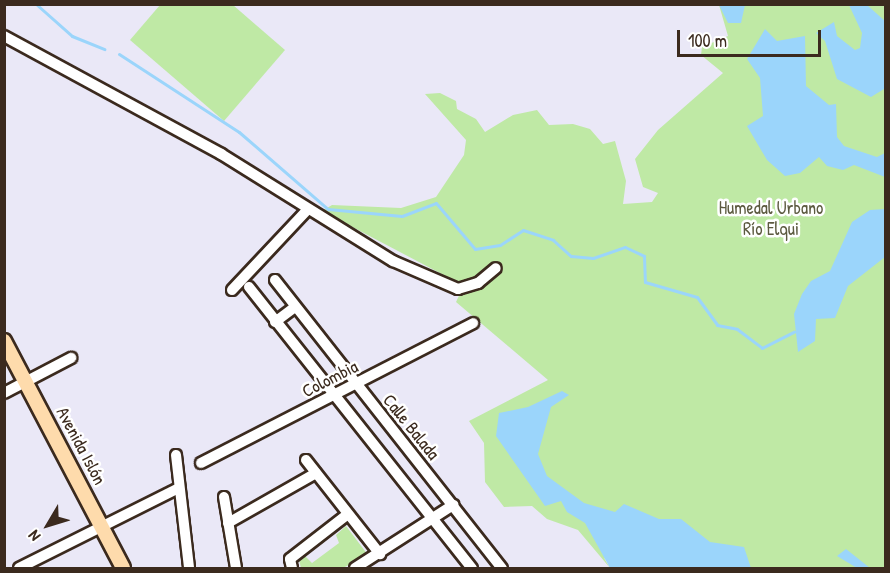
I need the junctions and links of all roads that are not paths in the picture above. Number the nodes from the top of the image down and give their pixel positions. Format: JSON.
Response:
{"nodes":[{"id":1,"x":4,"y":36,"type":"edge"},
{"id":2,"x":308,"y":210,"type":"junction"},
{"id":3,"x":496,"y":268,"type":"dead end"},
{"id":4,"x":275,"y":280,"type":"dead end"},
{"id":5,"x":249,"y":287,"type":"dead end"},
{"id":6,"x":232,"y":290,"type":"dead end"},
{"id":7,"x":295,"y":307,"type":"junction"},
{"id":8,"x":275,"y":322,"type":"junction"},
{"id":9,"x":473,"y":323,"type":"dead end"},
{"id":10,"x":4,"y":341,"type":"edge"},
{"id":11,"x":71,"y":358,"type":"dead end"},
{"id":12,"x":27,"y":382,"type":"junction"},
{"id":13,"x":355,"y":385,"type":"junction"},
{"id":14,"x":4,"y":393,"type":"edge"},
{"id":15,"x":333,"y":397,"type":"junction"},
{"id":16,"x":176,"y":455,"type":"dead end"},
{"id":17,"x":306,"y":460,"type":"dead end"},
{"id":18,"x":201,"y":463,"type":"dead end"},
{"id":19,"x":316,"y":473,"type":"junction"},
{"id":20,"x":179,"y":488,"type":"junction"},
{"id":21,"x":224,"y":497,"type":"dead end"},
{"id":22,"x":453,"y":505,"type":"junction"},
{"id":23,"x":348,"y":514,"type":"junction"},
{"id":24,"x":435,"y":522,"type":"junction"},
{"id":25,"x":228,"y":523,"type":"junction"},
{"id":26,"x":103,"y":527,"type":"junction"},
{"id":27,"x":380,"y":554,"type":"junction"},
{"id":28,"x":19,"y":568,"type":"edge"},
{"id":29,"x":123,"y":568,"type":"edge"},
{"id":30,"x":189,"y":568,"type":"edge"},
{"id":31,"x":236,"y":568,"type":"edge"},
{"id":32,"x":292,"y":568,"type":"edge"},
{"id":33,"x":355,"y":568,"type":"edge"},
{"id":34,"x":472,"y":568,"type":"edge"},
{"id":35,"x":502,"y":568,"type":"edge"}],
"edges":[{"from":1,"to":2,"type":"street"},
{"from":2,"to":3,"type":"street"},
{"from":2,"to":6,"type":"street"},
{"from":4,"to":7,"type":"street","name":"Calle Balada"},
{"from":5,"to":8,"type":"street"},
{"from":7,"to":8,"type":"street"},
{"from":7,"to":13,"type":"street","name":"Calle Balada"},
{"from":8,"to":15,"type":"street"},
{"from":9,"to":13,"type":"street","name":"Colombia"},
{"from":10,"to":12,"type":"main road","name":"Avenida Islón"},
{"from":11,"to":12,"type":"street"},
{"from":12,"to":14,"type":"street"},
{"from":12,"to":26,"type":"main road","name":"Avenida Islón"},
{"from":13,"to":15,"type":"street","name":"Colombia"},
{"from":13,"to":22,"type":"street","name":"Calle Balada"},
{"from":15,"to":18,"type":"street","name":"Colombia"},
{"from":15,"to":24,"type":"street"},
{"from":16,"to":20,"type":"street"},
{"from":17,"to":19,"type":"street"},
{"from":19,"to":23,"type":"street"},
{"from":19,"to":25,"type":"street"},
{"from":20,"to":26,"type":"street"},
{"from":20,"to":30,"type":"street"},
{"from":21,"to":25,"type":"street"},
{"from":22,"to":24,"type":"street"},
{"from":22,"to":35,"type":"street","name":"Calle Balada"},
{"from":23,"to":27,"type":"street"},
{"from":23,"to":32,"type":"street"},
{"from":24,"to":27,"type":"street"},
{"from":24,"to":34,"type":"street"},
{"from":25,"to":31,"type":"street"},
{"from":26,"to":28,"type":"street"},
{"from":26,"to":29,"type":"main road","name":"Avenida Islón"},
{"from":27,"to":33,"type":"street"}]}
